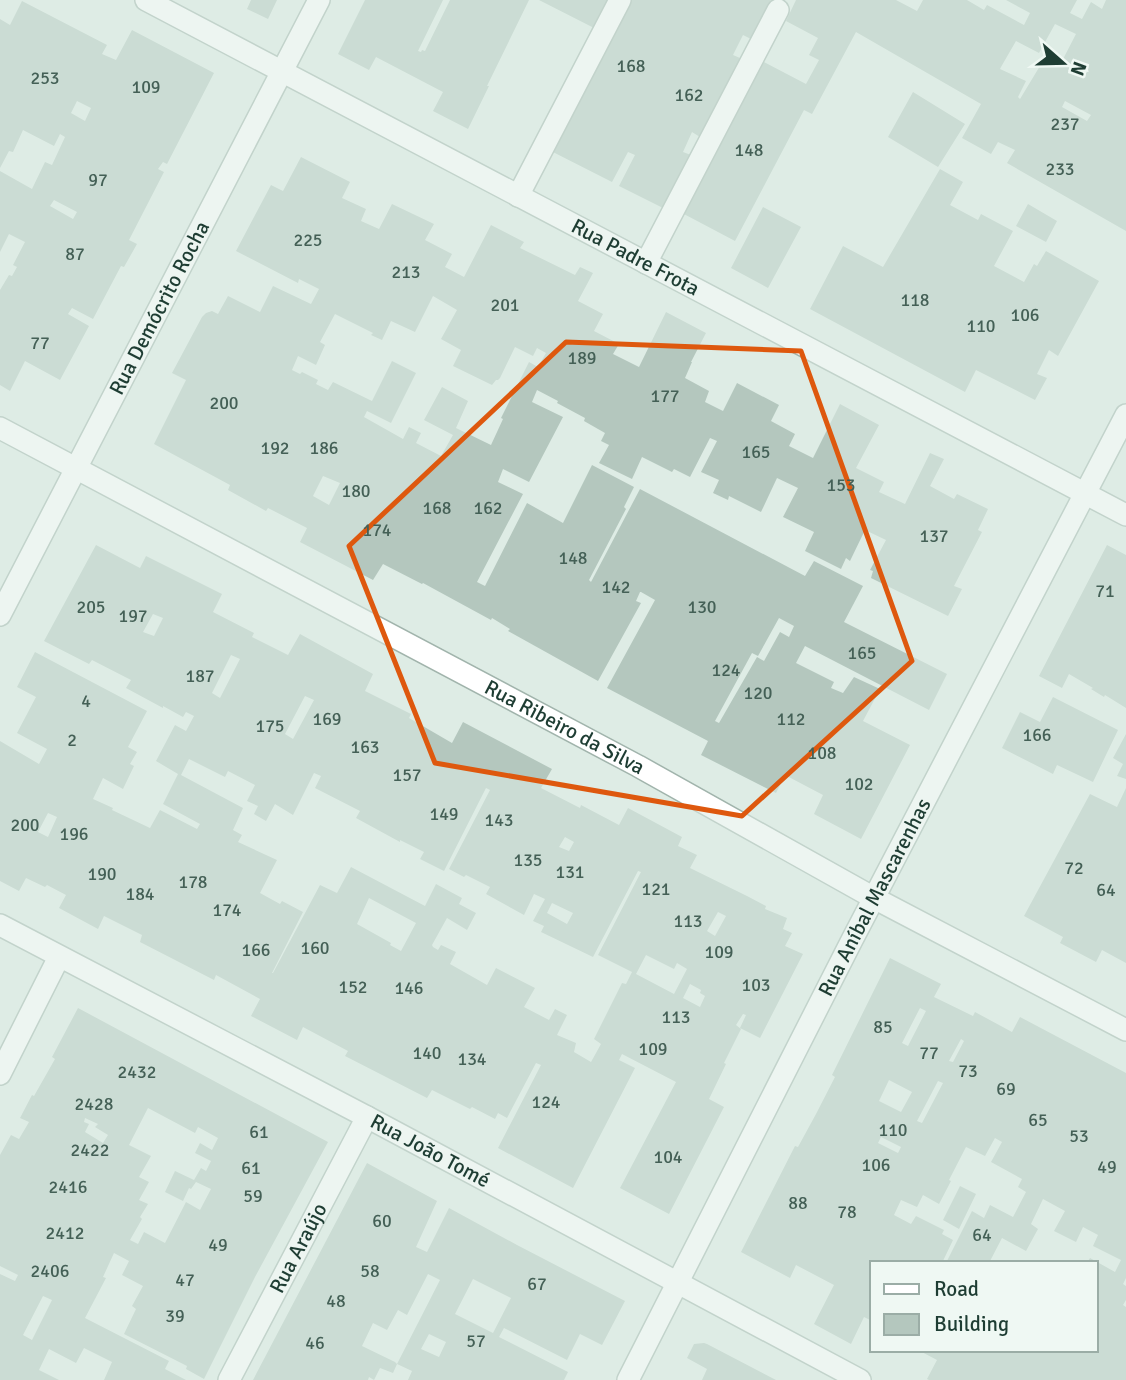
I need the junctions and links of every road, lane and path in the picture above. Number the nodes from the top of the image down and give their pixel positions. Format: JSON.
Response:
{"nodes":[{"id":1,"x":146,"y":0,"type":"edge"},
{"id":2,"x":319,"y":0,"type":"edge"},
{"id":3,"x":620,"y":0,"type":"edge"},
{"id":4,"x":778,"y":10,"type":"dead end"},
{"id":5,"x":283,"y":72,"type":"junction"},
{"id":6,"x":518,"y":196,"type":"junction"},
{"id":7,"x":646,"y":263,"type":"junction"},
{"id":8,"x":1126,"y":415,"type":"edge"},
{"id":9,"x":0,"y":428,"type":"edge"},
{"id":10,"x":77,"y":468,"type":"junction"},
{"id":11,"x":1085,"y":493,"type":"junction"},
{"id":12,"x":1126,"y":515,"type":"edge"},
{"id":13,"x":0,"y":615,"type":"edge"},
{"id":14,"x":874,"y":898,"type":"junction"},
{"id":15,"x":0,"y":925,"type":"edge"},
{"id":16,"x":59,"y":957,"type":"junction"},
{"id":17,"x":1126,"y":1030,"type":"edge"},
{"id":18,"x":0,"y":1074,"type":"edge"},
{"id":19,"x":367,"y":1117,"type":"junction"},
{"id":20,"x":677,"y":1282,"type":"junction"},
{"id":21,"x":229,"y":1380,"type":"edge"},
{"id":22,"x":628,"y":1380,"type":"edge"},
{"id":23,"x":860,"y":1380,"type":"edge"}],
"edges":[{"from":1,"to":5,"type":"street","name":"Rua Padre Frota"},
{"from":2,"to":5,"type":"street","name":"Rua Demócrito Rocha"},
{"from":3,"to":6,"type":"street"},
{"from":4,"to":7,"type":"street"},
{"from":5,"to":6,"type":"street","name":"Rua Padre Frota"},
{"from":5,"to":10,"type":"street","name":"Rua Demócrito Rocha"},
{"from":6,"to":7,"type":"street","name":"Rua Padre Frota"},
{"from":7,"to":11,"type":"street","name":"Rua Padre Frota"},
{"from":8,"to":11,"type":"street","name":"Rua Aníbal Mascarenhas"},
{"from":9,"to":10,"type":"street","name":"Rua Ribeiro da Silva"},
{"from":10,"to":13,"type":"street","name":"Rua Demócrito Rocha"},
{"from":10,"to":14,"type":"street","name":"Rua Ribeiro da Silva"},
{"from":11,"to":12,"type":"street","name":"Rua Padre Frota"},
{"from":11,"to":14,"type":"street","name":"Rua Aníbal Mascarenhas"},
{"from":14,"to":17,"type":"street","name":"Rua Ribeiro da Silva"},
{"from":14,"to":20,"type":"street","name":"Rua Aníbal Mascarenhas"},
{"from":15,"to":16,"type":"street","name":"Rua João Tomé"},
{"from":16,"to":18,"type":"street"},
{"from":16,"to":19,"type":"street","name":"Rua João Tomé"},
{"from":19,"to":20,"type":"street","name":"Rua João Tomé"},
{"from":19,"to":21,"type":"street","name":"Rua Araújo"},
{"from":20,"to":22,"type":"street","name":"Rua Aníbal Mascarenhas"},
{"from":20,"to":23,"type":"street","name":"Rua João Tomé"}]}
